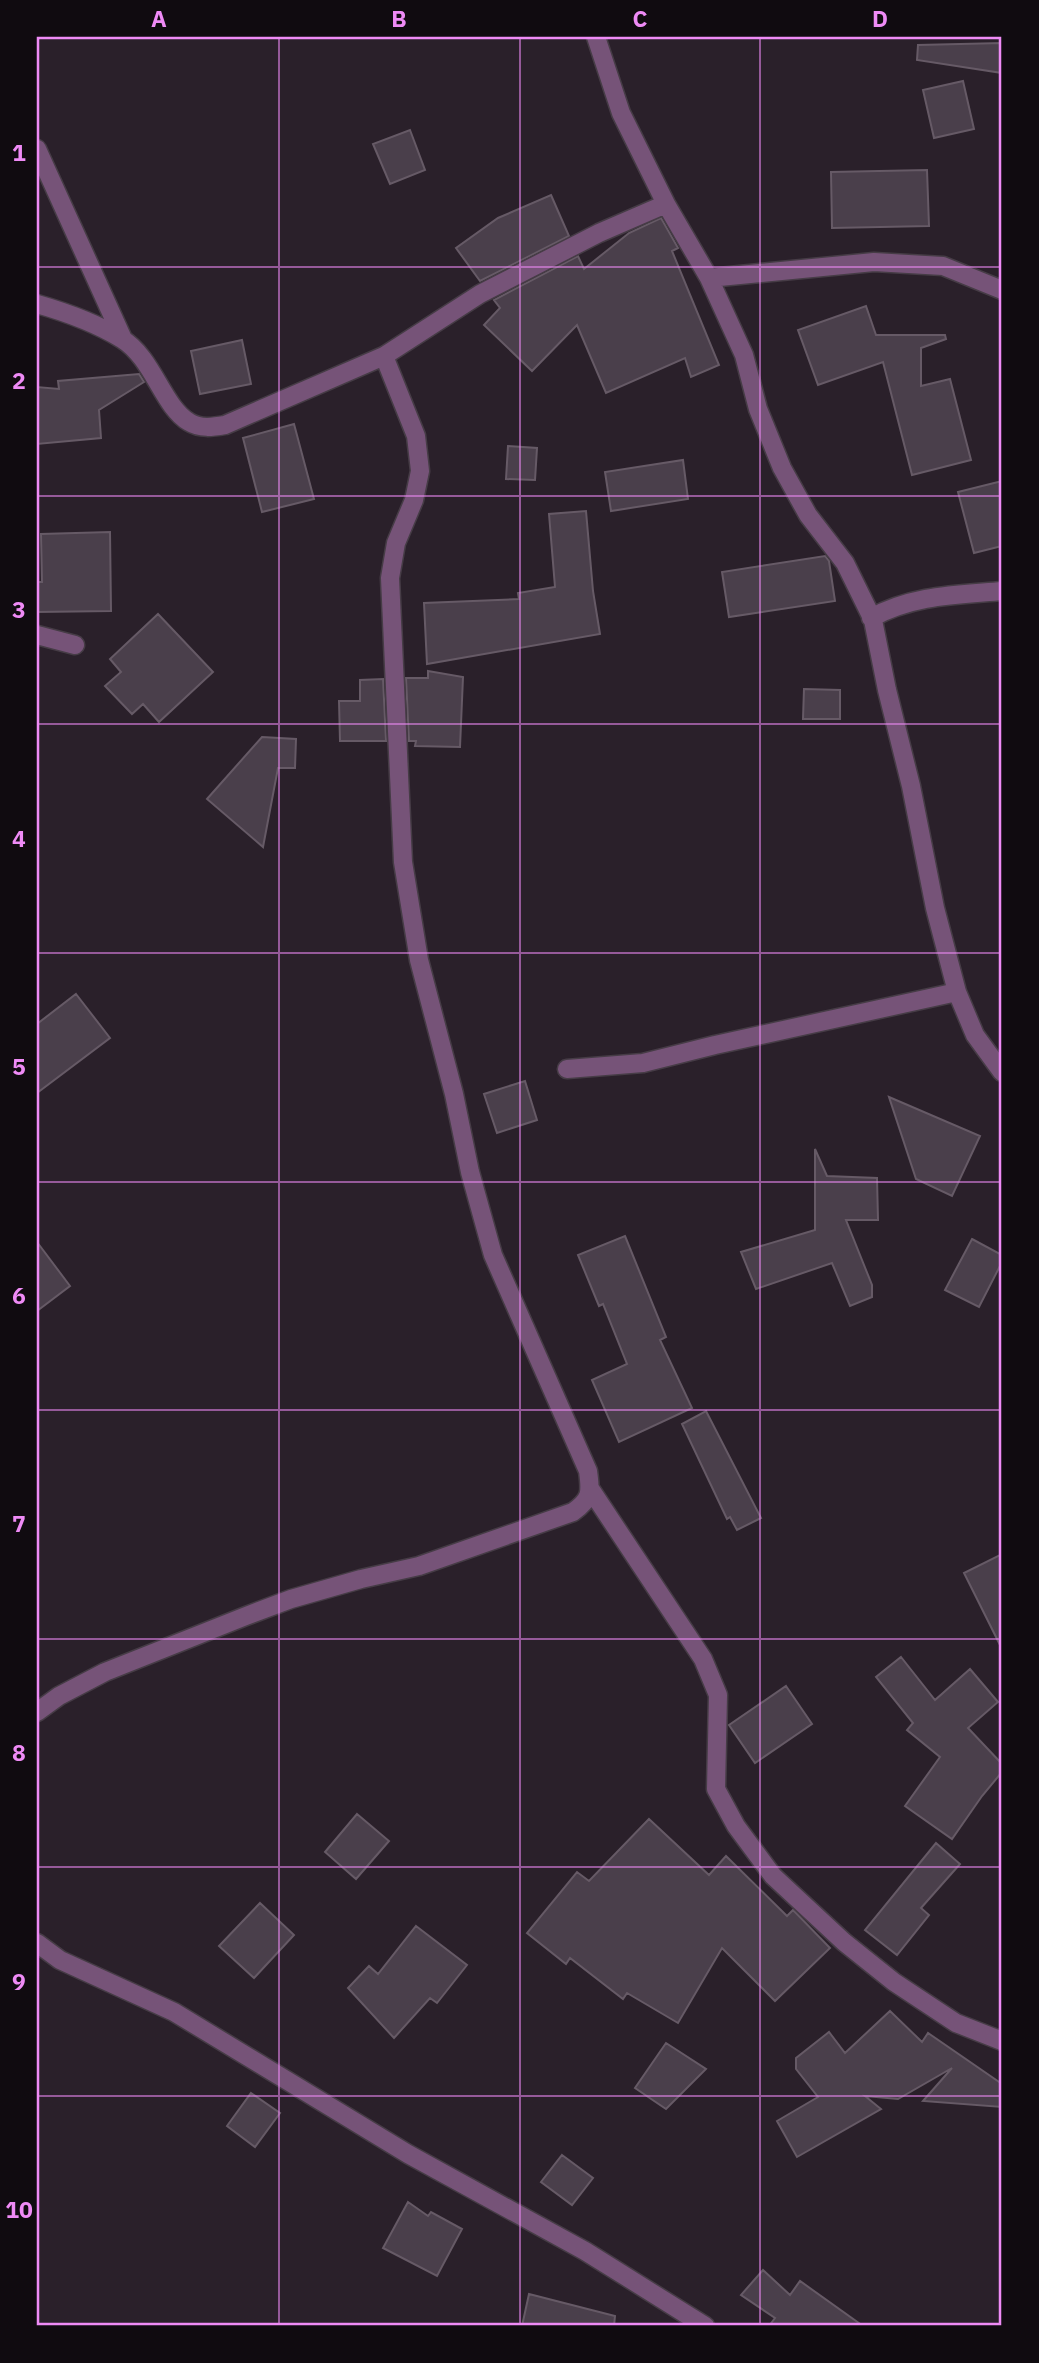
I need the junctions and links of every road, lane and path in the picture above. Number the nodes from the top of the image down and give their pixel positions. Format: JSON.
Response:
{"nodes":[{"id":1,"x":596,"y":37,"type":"edge"},
{"id":2,"x":37,"y":149,"type":"edge"},
{"id":3,"x":666,"y":204,"type":"junction"},
{"id":4,"x":709,"y":278,"type":"junction"},
{"id":5,"x":1002,"y":290,"type":"edge"},
{"id":6,"x":37,"y":304,"type":"edge"},
{"id":7,"x":123,"y":340,"type":"junction"},
{"id":8,"x":384,"y":356,"type":"junction"},
{"id":9,"x":1002,"y":591,"type":"edge"},
{"id":10,"x":872,"y":618,"type":"junction"},
{"id":11,"x":37,"y":635,"type":"edge"},
{"id":12,"x":75,"y":645,"type":"dead end"},
{"id":13,"x":957,"y":992,"type":"junction"},
{"id":14,"x":567,"y":1069,"type":"dead end"},
{"id":15,"x":1002,"y":1072,"type":"edge"},
{"id":16,"x":591,"y":1490,"type":"junction"},
{"id":17,"x":37,"y":1712,"type":"edge"},
{"id":18,"x":37,"y":1943,"type":"edge"},
{"id":19,"x":1002,"y":2041,"type":"edge"},
{"id":20,"x":705,"y":2326,"type":"edge"}],
"edges":[{"from":1,"to":3,"type":"street"},
{"from":2,"to":7,"type":"street"},
{"from":3,"to":4,"type":"street"},
{"from":3,"to":8,"type":"street"},
{"from":4,"to":5,"type":"street"},
{"from":4,"to":10,"type":"street"},
{"from":6,"to":7,"type":"street"},
{"from":7,"to":8,"type":"street"},
{"from":8,"to":16,"type":"street"},
{"from":9,"to":10,"type":"street"},
{"from":10,"to":13,"type":"street"},
{"from":11,"to":12,"type":"street"},
{"from":13,"to":14,"type":"street"},
{"from":13,"to":15,"type":"street"},
{"from":16,"to":17,"type":"street"},
{"from":16,"to":19,"type":"street"},
{"from":18,"to":20,"type":"street"}]}
